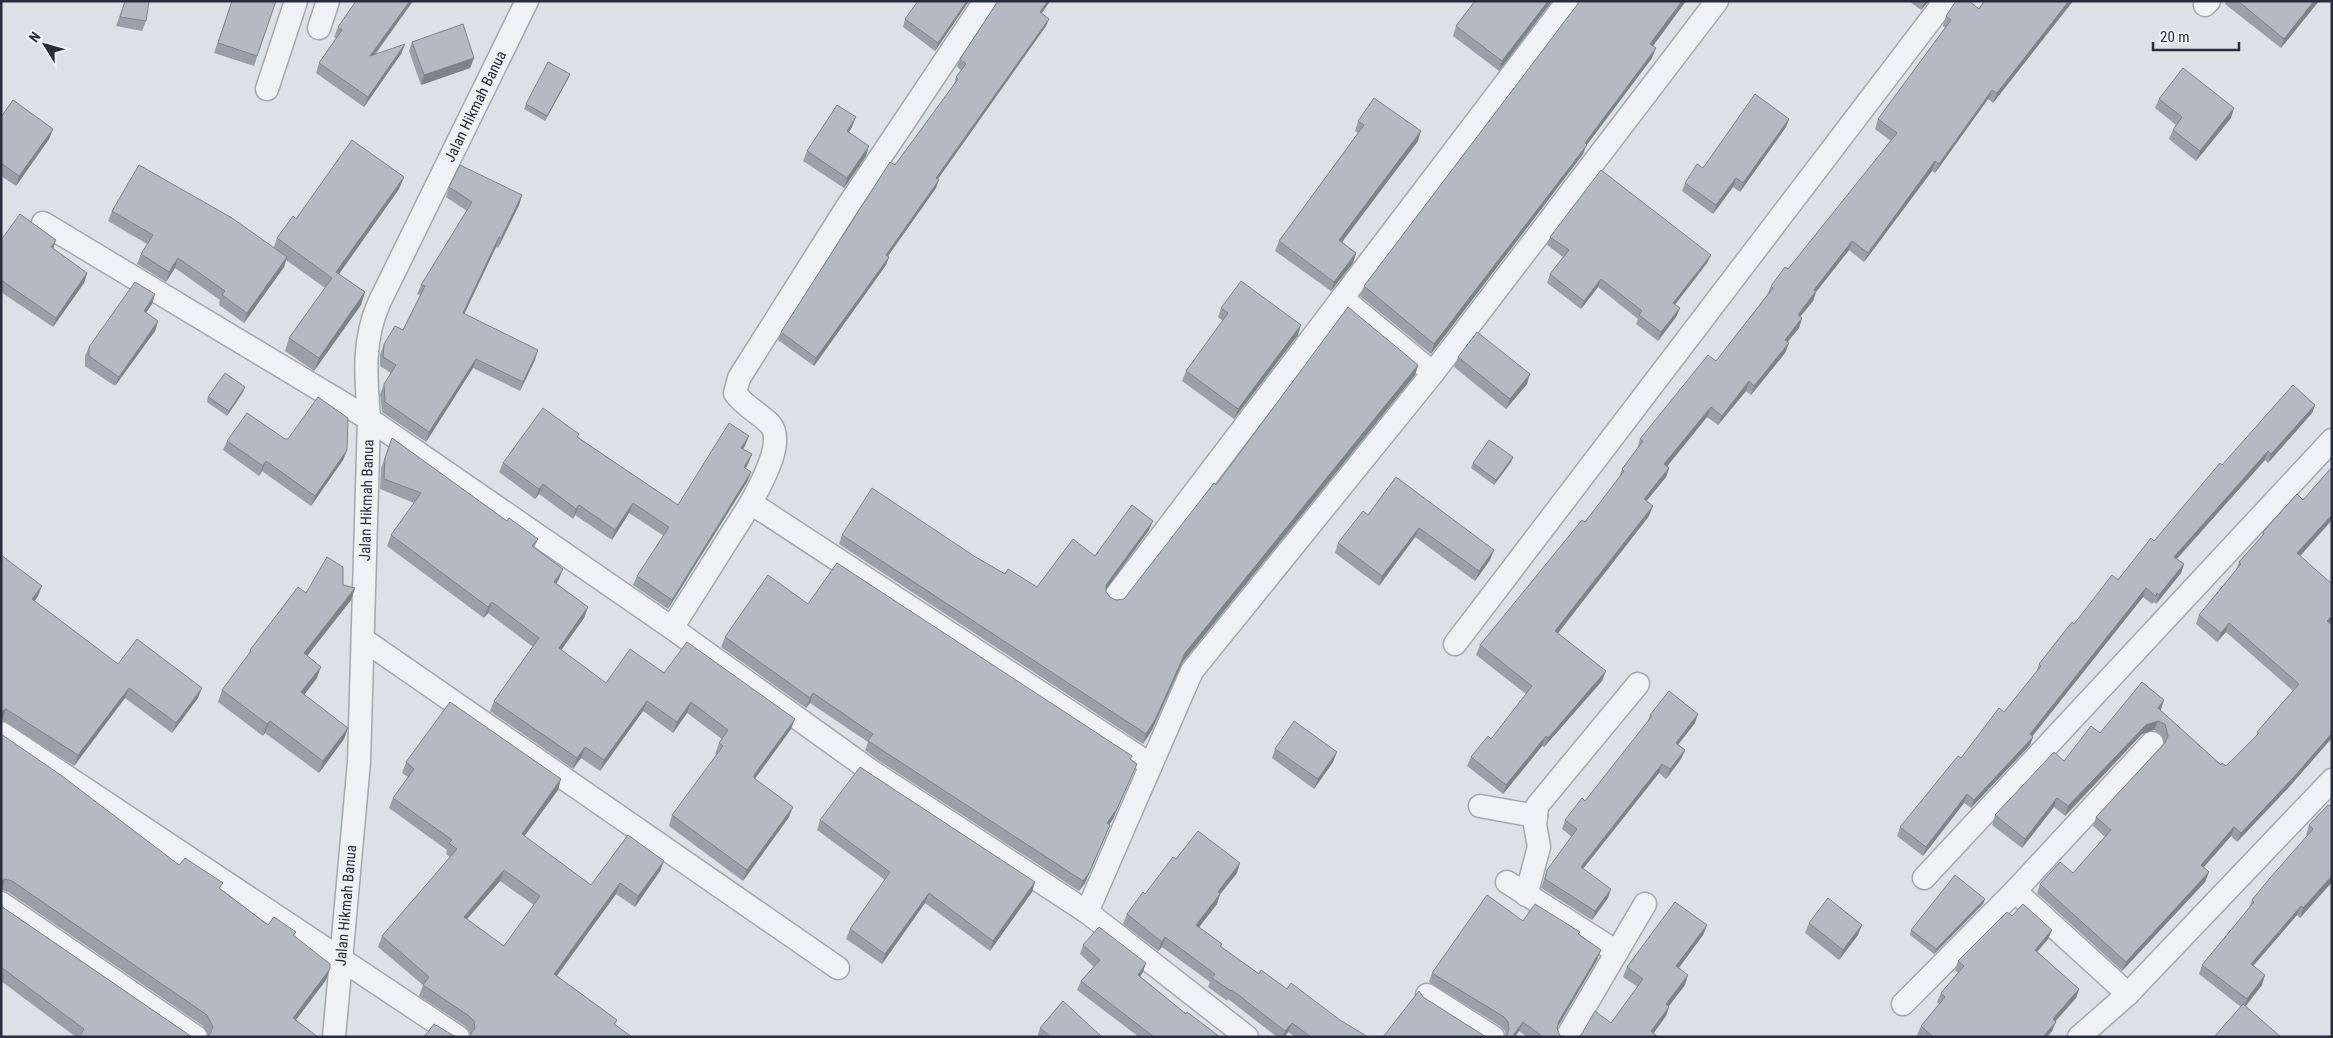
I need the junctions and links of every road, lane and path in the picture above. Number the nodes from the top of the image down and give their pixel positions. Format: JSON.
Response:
{"nodes":[{"id":1,"x":296,"y":1,"type":"edge"},
{"id":2,"x":328,"y":1,"type":"edge"},
{"id":3,"x":527,"y":1,"type":"edge"},
{"id":4,"x":984,"y":1,"type":"edge"},
{"id":5,"x":1568,"y":1,"type":"edge"},
{"id":6,"x":1716,"y":1,"type":"edge"},
{"id":7,"x":1945,"y":1,"type":"edge"},
{"id":8,"x":319,"y":28,"type":"dead end"},
{"id":9,"x":266,"y":89,"type":"dead end"},
{"id":10,"x":43,"y":223,"type":"dead end"},
{"id":11,"x":1342,"y":298,"type":"junction"},
{"id":12,"x":1433,"y":373,"type":"junction"},
{"id":13,"x":369,"y":418,"type":"junction"},
{"id":14,"x":2332,"y":440,"type":"edge"},
{"id":15,"x":751,"y":503,"type":"junction"},
{"id":16,"x":1115,"y":597,"type":"edge"},
{"id":17,"x":672,"y":628,"type":"junction"},
{"id":18,"x":364,"y":640,"type":"junction"},
{"id":19,"x":1455,"y":644,"type":"dead end"},
{"id":20,"x":1638,"y":684,"type":"dead end"},
{"id":21,"x":1,"y":733,"type":"edge"},
{"id":22,"x":2152,"y":743,"type":"dead end"},
{"id":23,"x":1151,"y":765,"type":"junction"},
{"id":24,"x":2332,"y":780,"type":"edge"},
{"id":25,"x":1480,"y":806,"type":"dead end"},
{"id":26,"x":1536,"y":816,"type":"junction"},
{"id":27,"x":1924,"y":878,"type":"dead end"},
{"id":28,"x":1507,"y":882,"type":"dead end"},
{"id":29,"x":2014,"y":891,"type":"junction"},
{"id":30,"x":1526,"y":895,"type":"junction"},
{"id":31,"x":1,"y":903,"type":"edge"},
{"id":32,"x":1645,"y":904,"type":"dead end"},
{"id":33,"x":1087,"y":912,"type":"junction"},
{"id":34,"x":1617,"y":952,"type":"junction"},
{"id":35,"x":343,"y":960,"type":"junction"},
{"id":36,"x":838,"y":968,"type":"dead end"},
{"id":37,"x":2128,"y":994,"type":"junction"},
{"id":38,"x":1427,"y":995,"type":"dead end"},
{"id":39,"x":1903,"y":1004,"type":"dead end"},
{"id":40,"x":196,"y":1037,"type":"edge"},
{"id":41,"x":334,"y":1037,"type":"edge"},
{"id":42,"x":458,"y":1037,"type":"edge"},
{"id":43,"x":1247,"y":1037,"type":"edge"},
{"id":44,"x":1493,"y":1037,"type":"edge"},
{"id":45,"x":1567,"y":1037,"type":"edge"},
{"id":46,"x":2079,"y":1037,"type":"edge"}],
"edges":[{"from":1,"to":9,"type":"street"},
{"from":2,"to":8,"type":"street"},
{"from":3,"to":13,"type":"street","name":"Jalan Hikmah Banua"},
{"from":4,"to":15,"type":"street"},
{"from":5,"to":11,"type":"street"},
{"from":6,"to":12,"type":"street"},
{"from":7,"to":19,"type":"street"},
{"from":10,"to":13,"type":"street"},
{"from":11,"to":12,"type":"street"},
{"from":11,"to":16,"type":"street"},
{"from":12,"to":23,"type":"street"},
{"from":13,"to":17,"type":"street"},
{"from":13,"to":18,"type":"street","name":"Jalan Hikmah Banua"},
{"from":14,"to":27,"type":"street"},
{"from":15,"to":17,"type":"street"},
{"from":15,"to":23,"type":"street"},
{"from":17,"to":33,"type":"street"},
{"from":18,"to":35,"type":"street","name":"Jalan Hikmah Banua"},
{"from":18,"to":36,"type":"street"},
{"from":20,"to":26,"type":"street"},
{"from":21,"to":35,"type":"street"},
{"from":22,"to":29,"type":"street"},
{"from":23,"to":33,"type":"street"},
{"from":24,"to":37,"type":"street"},
{"from":25,"to":26,"type":"street"},
{"from":26,"to":30,"type":"street"},
{"from":28,"to":30,"type":"street"},
{"from":29,"to":37,"type":"street"},
{"from":29,"to":39,"type":"street"},
{"from":30,"to":34,"type":"street"},
{"from":31,"to":40,"type":"street"},
{"from":32,"to":34,"type":"street"},
{"from":33,"to":43,"type":"street"},
{"from":34,"to":45,"type":"street"},
{"from":35,"to":41,"type":"street","name":"Jalan Hikmah Banua"},
{"from":35,"to":42,"type":"street"},
{"from":37,"to":46,"type":"street"},
{"from":38,"to":44,"type":"street"}]}
